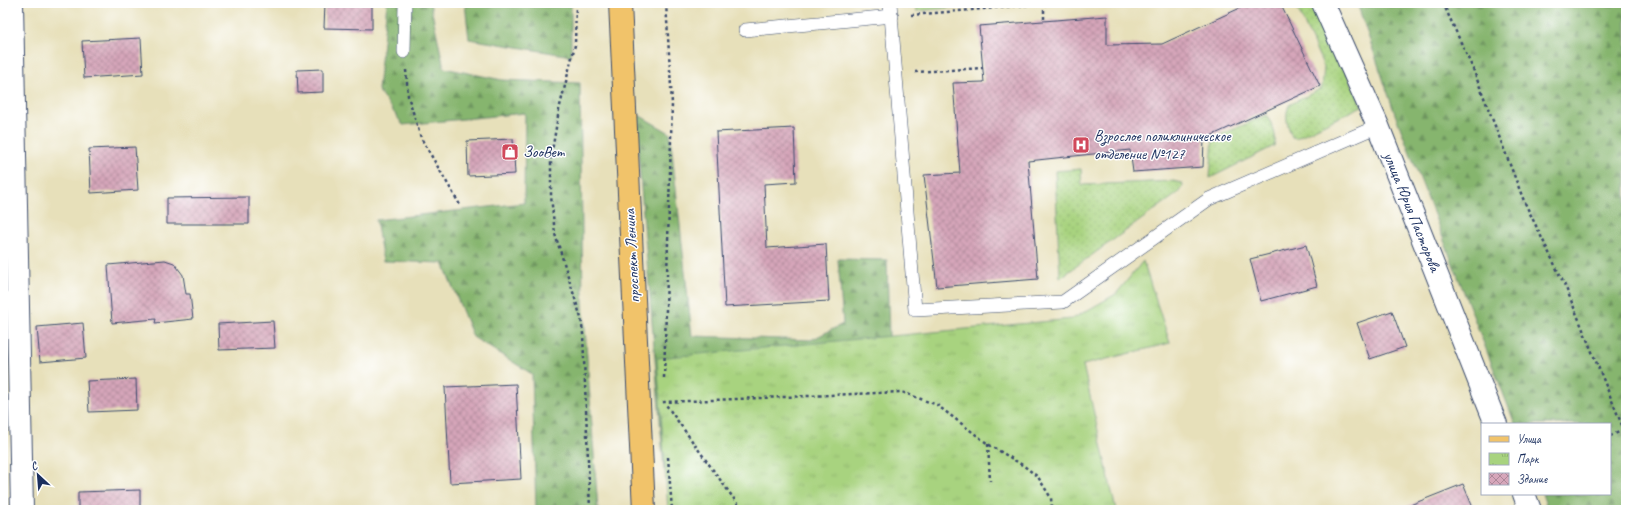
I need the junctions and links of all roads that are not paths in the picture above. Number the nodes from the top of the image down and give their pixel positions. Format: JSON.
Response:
{"nodes":[{"id":1,"x":12,"y":3,"type":"edge"},
{"id":2,"x":405,"y":3,"type":"edge"},
{"id":3,"x":620,"y":3,"type":"edge"},
{"id":4,"x":890,"y":3,"type":"edge"},
{"id":5,"x":1323,"y":3,"type":"edge"},
{"id":6,"x":892,"y":16,"type":"junction"},
{"id":7,"x":745,"y":30,"type":"dead end"},
{"id":8,"x":404,"y":52,"type":"road end"},
{"id":9,"x":1378,"y":126,"type":"junction"},
{"id":10,"x":1496,"y":423,"type":"edge"},
{"id":11,"x":1524,"y":495,"type":"edge"},
{"id":12,"x":22,"y":510,"type":"edge"},
{"id":13,"x":644,"y":510,"type":"edge"},
{"id":14,"x":1530,"y":510,"type":"edge"}],
"edges":[{"from":1,"to":12,"type":"street"},
{"from":2,"to":8,"type":"lane"},
{"from":3,"to":13,"type":"main road","name":"проспект Ленина"},
{"from":4,"to":6,"type":"lane"},
{"from":5,"to":9,"type":"street","name":"улица Юрия Пасторова"},
{"from":6,"to":7,"type":"lane"},
{"from":6,"to":9,"type":"lane"},
{"from":9,"to":10,"type":"street","name":"улица Юрия Пасторова"},
{"from":11,"to":14,"type":"street"}]}
